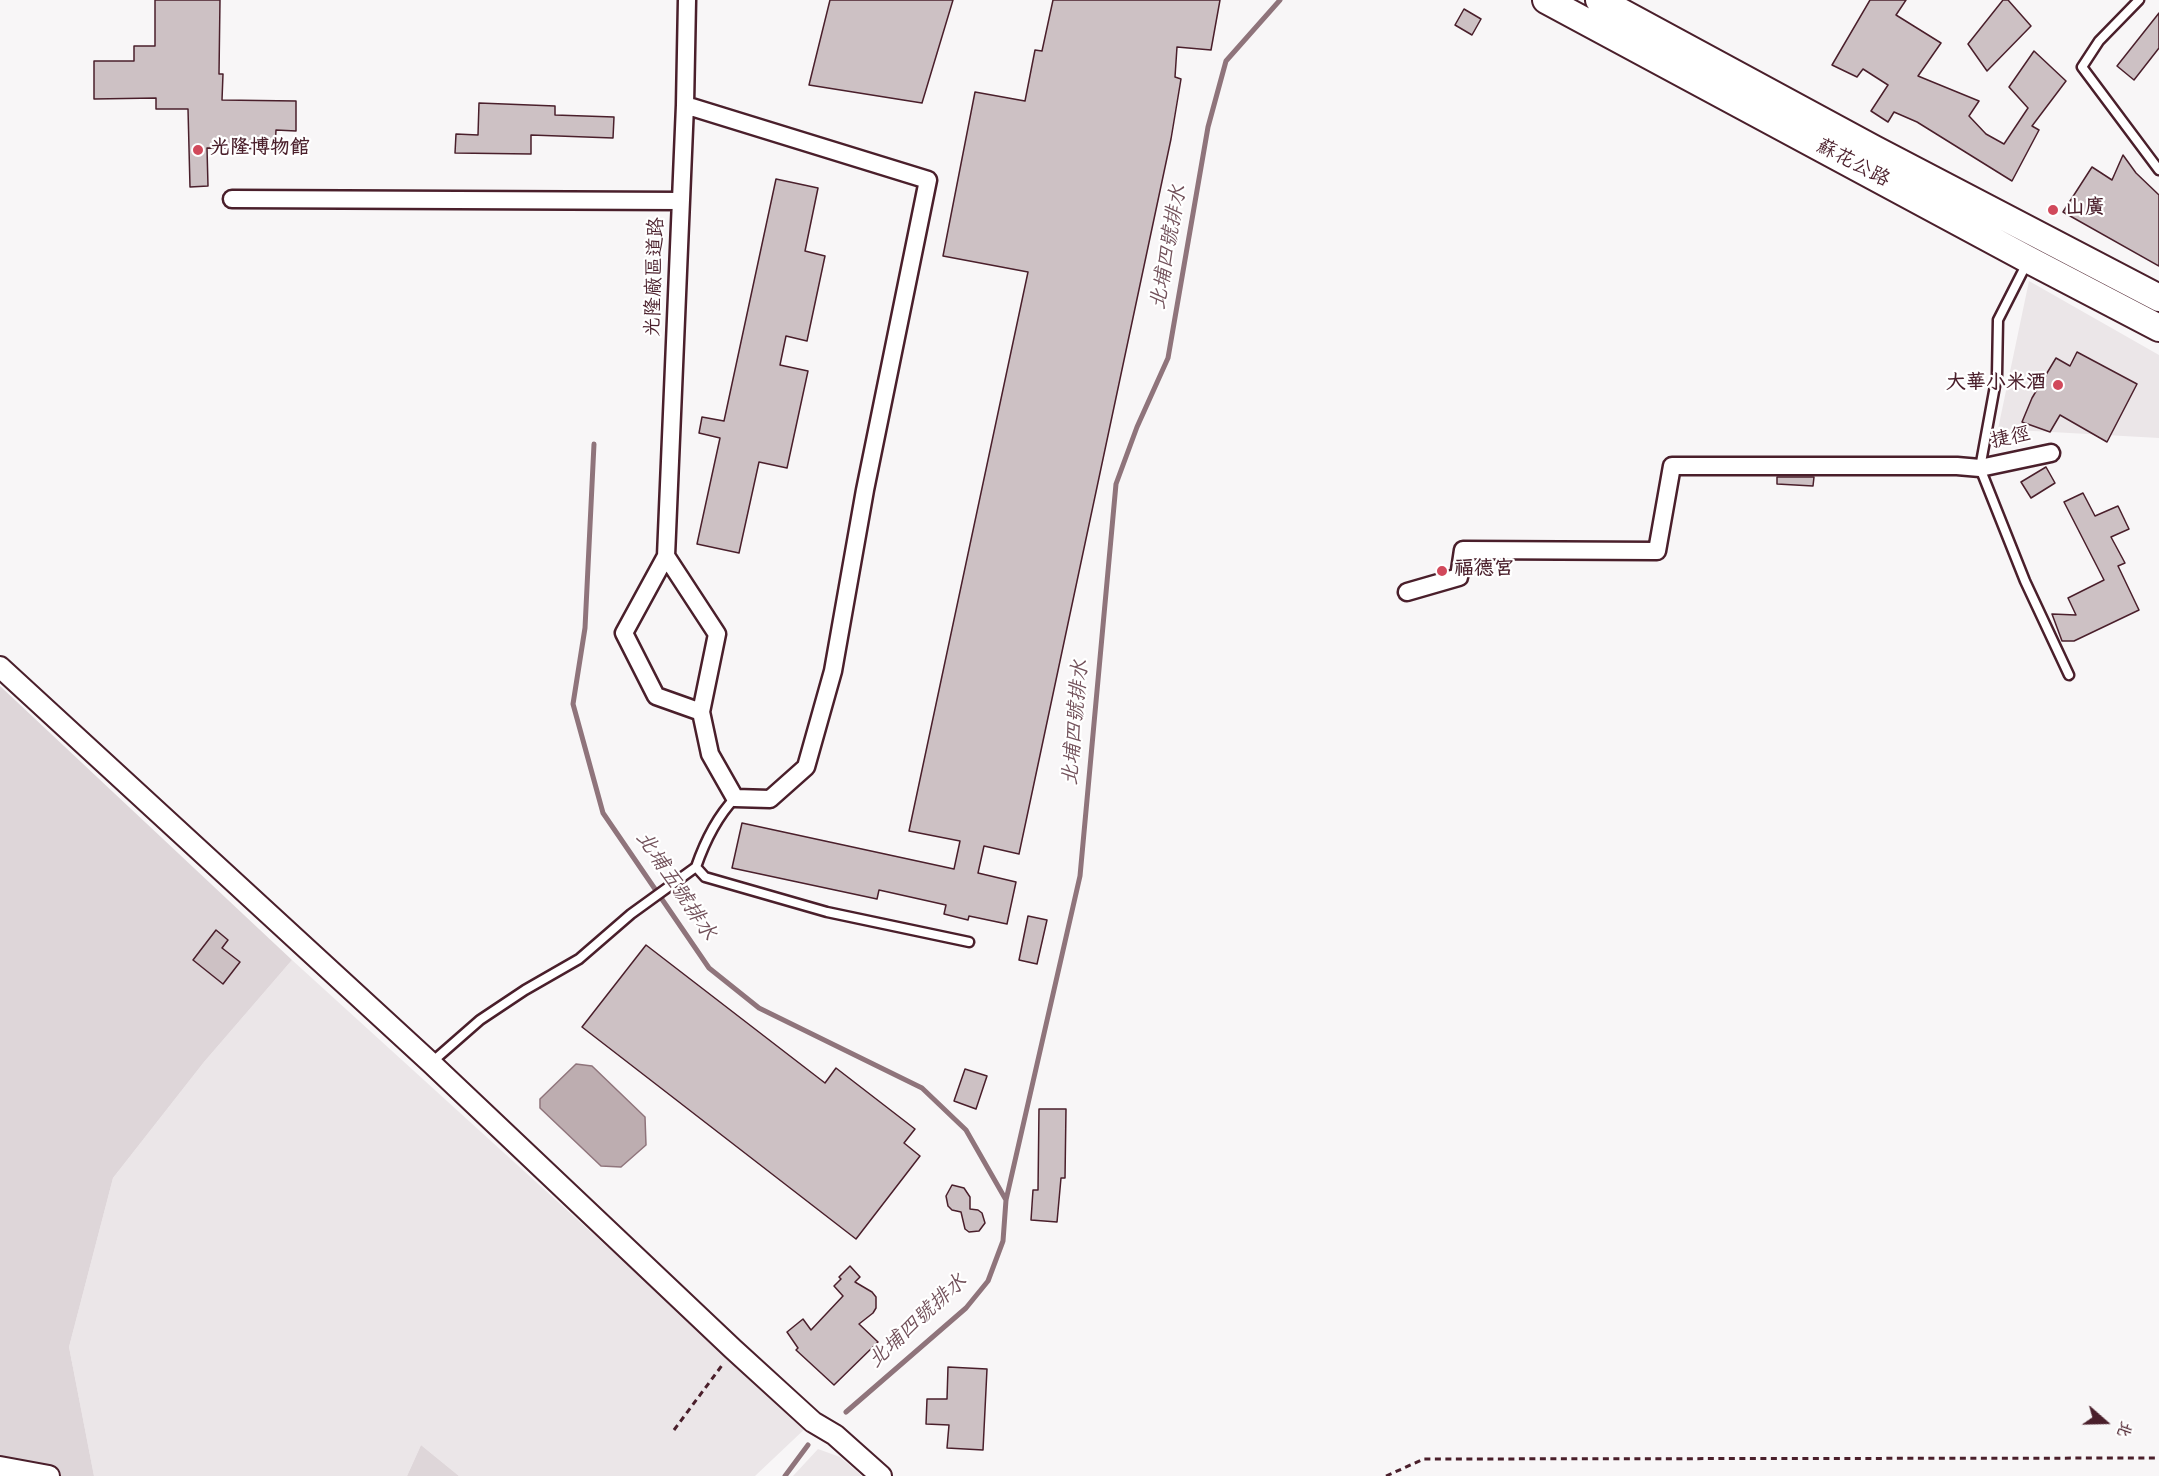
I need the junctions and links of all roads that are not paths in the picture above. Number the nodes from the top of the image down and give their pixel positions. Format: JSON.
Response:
{"nodes":[{"id":1,"x":687,"y":0,"type":"edge"},
{"id":2,"x":1546,"y":0,"type":"edge"},
{"id":3,"x":1599,"y":0,"type":"edge"},
{"id":4,"x":2139,"y":0,"type":"edge"},
{"id":5,"x":685,"y":105,"type":"junction"},
{"id":6,"x":1798,"y":122,"type":"junction"},
{"id":7,"x":2159,"y":170,"type":"edge"},
{"id":8,"x":232,"y":199,"type":"dead end"},
{"id":9,"x":681,"y":201,"type":"junction"},
{"id":10,"x":2042,"y":238,"type":"junction"},
{"id":11,"x":2029,"y":260,"type":"junction"},
{"id":12,"x":2159,"y":298,"type":"edge"},
{"id":13,"x":2159,"y":328,"type":"edge"},
{"id":14,"x":2051,"y":453,"type":"dead end"},
{"id":15,"x":1980,"y":468,"type":"junction"},
{"id":16,"x":666,"y":556,"type":"junction"},
{"id":17,"x":1407,"y":592,"type":"dead end"},
{"id":18,"x":0,"y":667,"type":"edge"},
{"id":19,"x":2068,"y":675,"type":"dead end"},
{"id":20,"x":701,"y":712,"type":"junction"},
{"id":21,"x":735,"y":798,"type":"junction"},
{"id":22,"x":696,"y":867,"type":"junction"},
{"id":23,"x":969,"y":942,"type":"dead end"},
{"id":24,"x":431,"y":1063,"type":"junction"},
{"id":25,"x":0,"y":1467,"type":"edge"},
{"id":26,"x":49,"y":1476,"type":"edge"},
{"id":27,"x":881,"y":1476,"type":"edge"}],
"edges":[{"from":1,"to":5,"type":"street","name":"光隆廠區道路"},
{"from":2,"to":6,"type":"main road","name":"蘇花公路"},
{"from":3,"to":6,"type":"main road","name":"蘇花公路"},
{"from":4,"to":7,"type":"lane"},
{"from":5,"to":9,"type":"street","name":"光隆廠區道路"},
{"from":5,"to":21,"type":"street"},
{"from":6,"to":10,"type":"main road","name":"蘇花公路"},
{"from":6,"to":11,"type":"main road","name":"蘇花公路"},
{"from":8,"to":9,"type":"street"},
{"from":9,"to":16,"type":"street","name":"光隆廠區道路"},
{"from":10,"to":11,"type":"main road"},
{"from":10,"to":12,"type":"main road","name":"蘇花公路"},
{"from":11,"to":13,"type":"main road","name":"蘇花公路"},
{"from":11,"to":15,"type":"lane"},
{"from":14,"to":15,"type":"street","name":"捷徑"},
{"from":15,"to":17,"type":"street","name":"捷徑"},
{"from":15,"to":19,"type":"lane"},
{"from":16,"to":20,"type":"street"},
{"from":16,"to":20,"type":"street","name":"光隆廠區道路"},
{"from":18,"to":24,"type":"street"},
{"from":20,"to":21,"type":"street"},
{"from":21,"to":22,"type":"lane"},
{"from":22,"to":23,"type":"lane"},
{"from":22,"to":24,"type":"lane"},
{"from":24,"to":27,"type":"street"},
{"from":25,"to":26,"type":"street"}]}
